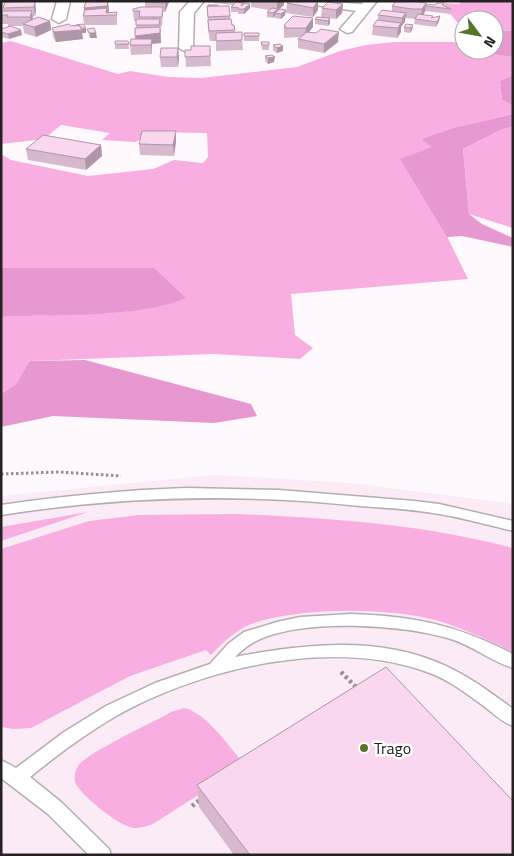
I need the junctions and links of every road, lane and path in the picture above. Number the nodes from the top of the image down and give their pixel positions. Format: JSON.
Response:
{"nodes":[{"id":1,"x":64,"y":1,"type":"edge"},
{"id":2,"x":198,"y":1,"type":"edge"},
{"id":3,"x":315,"y":1,"type":"edge"},
{"id":4,"x":368,"y":5,"type":"edge"},
{"id":5,"x":59,"y":19,"type":"dead end"},
{"id":6,"x":347,"y":30,"type":"dead end"},
{"id":7,"x":186,"y":48,"type":"edge"},
{"id":8,"x":1,"y":474,"type":"edge"},
{"id":9,"x":122,"y":476,"type":"dead end"},
{"id":10,"x":1,"y":510,"type":"edge"},
{"id":11,"x":513,"y":526,"type":"edge"},
{"id":12,"x":513,"y":662,"type":"edge"},
{"id":13,"x":216,"y":668,"type":"junction"},
{"id":14,"x":342,"y":672,"type":"dead end"},
{"id":15,"x":359,"y":690,"type":"edge"},
{"id":16,"x":513,"y":719,"type":"edge"},
{"id":17,"x":9,"y":772,"type":"edge"},
{"id":18,"x":206,"y":797,"type":"edge"},
{"id":19,"x":192,"y":806,"type":"dead end"},
{"id":20,"x":102,"y":855,"type":"edge"}],
"edges":[{"from":1,"to":5,"type":"street"},
{"from":2,"to":7,"type":"street"},
{"from":3,"to":4,"type":"street"},
{"from":4,"to":6,"type":"street"},
{"from":8,"to":9,"type":"path"},
{"from":10,"to":11,"type":"lane"},
{"from":12,"to":13,"type":"lane"},
{"from":13,"to":16,"type":"lane"},
{"from":13,"to":17,"type":"lane"},
{"from":14,"to":15,"type":"path"},
{"from":17,"to":20,"type":"lane"},
{"from":18,"to":19,"type":"path"}]}
